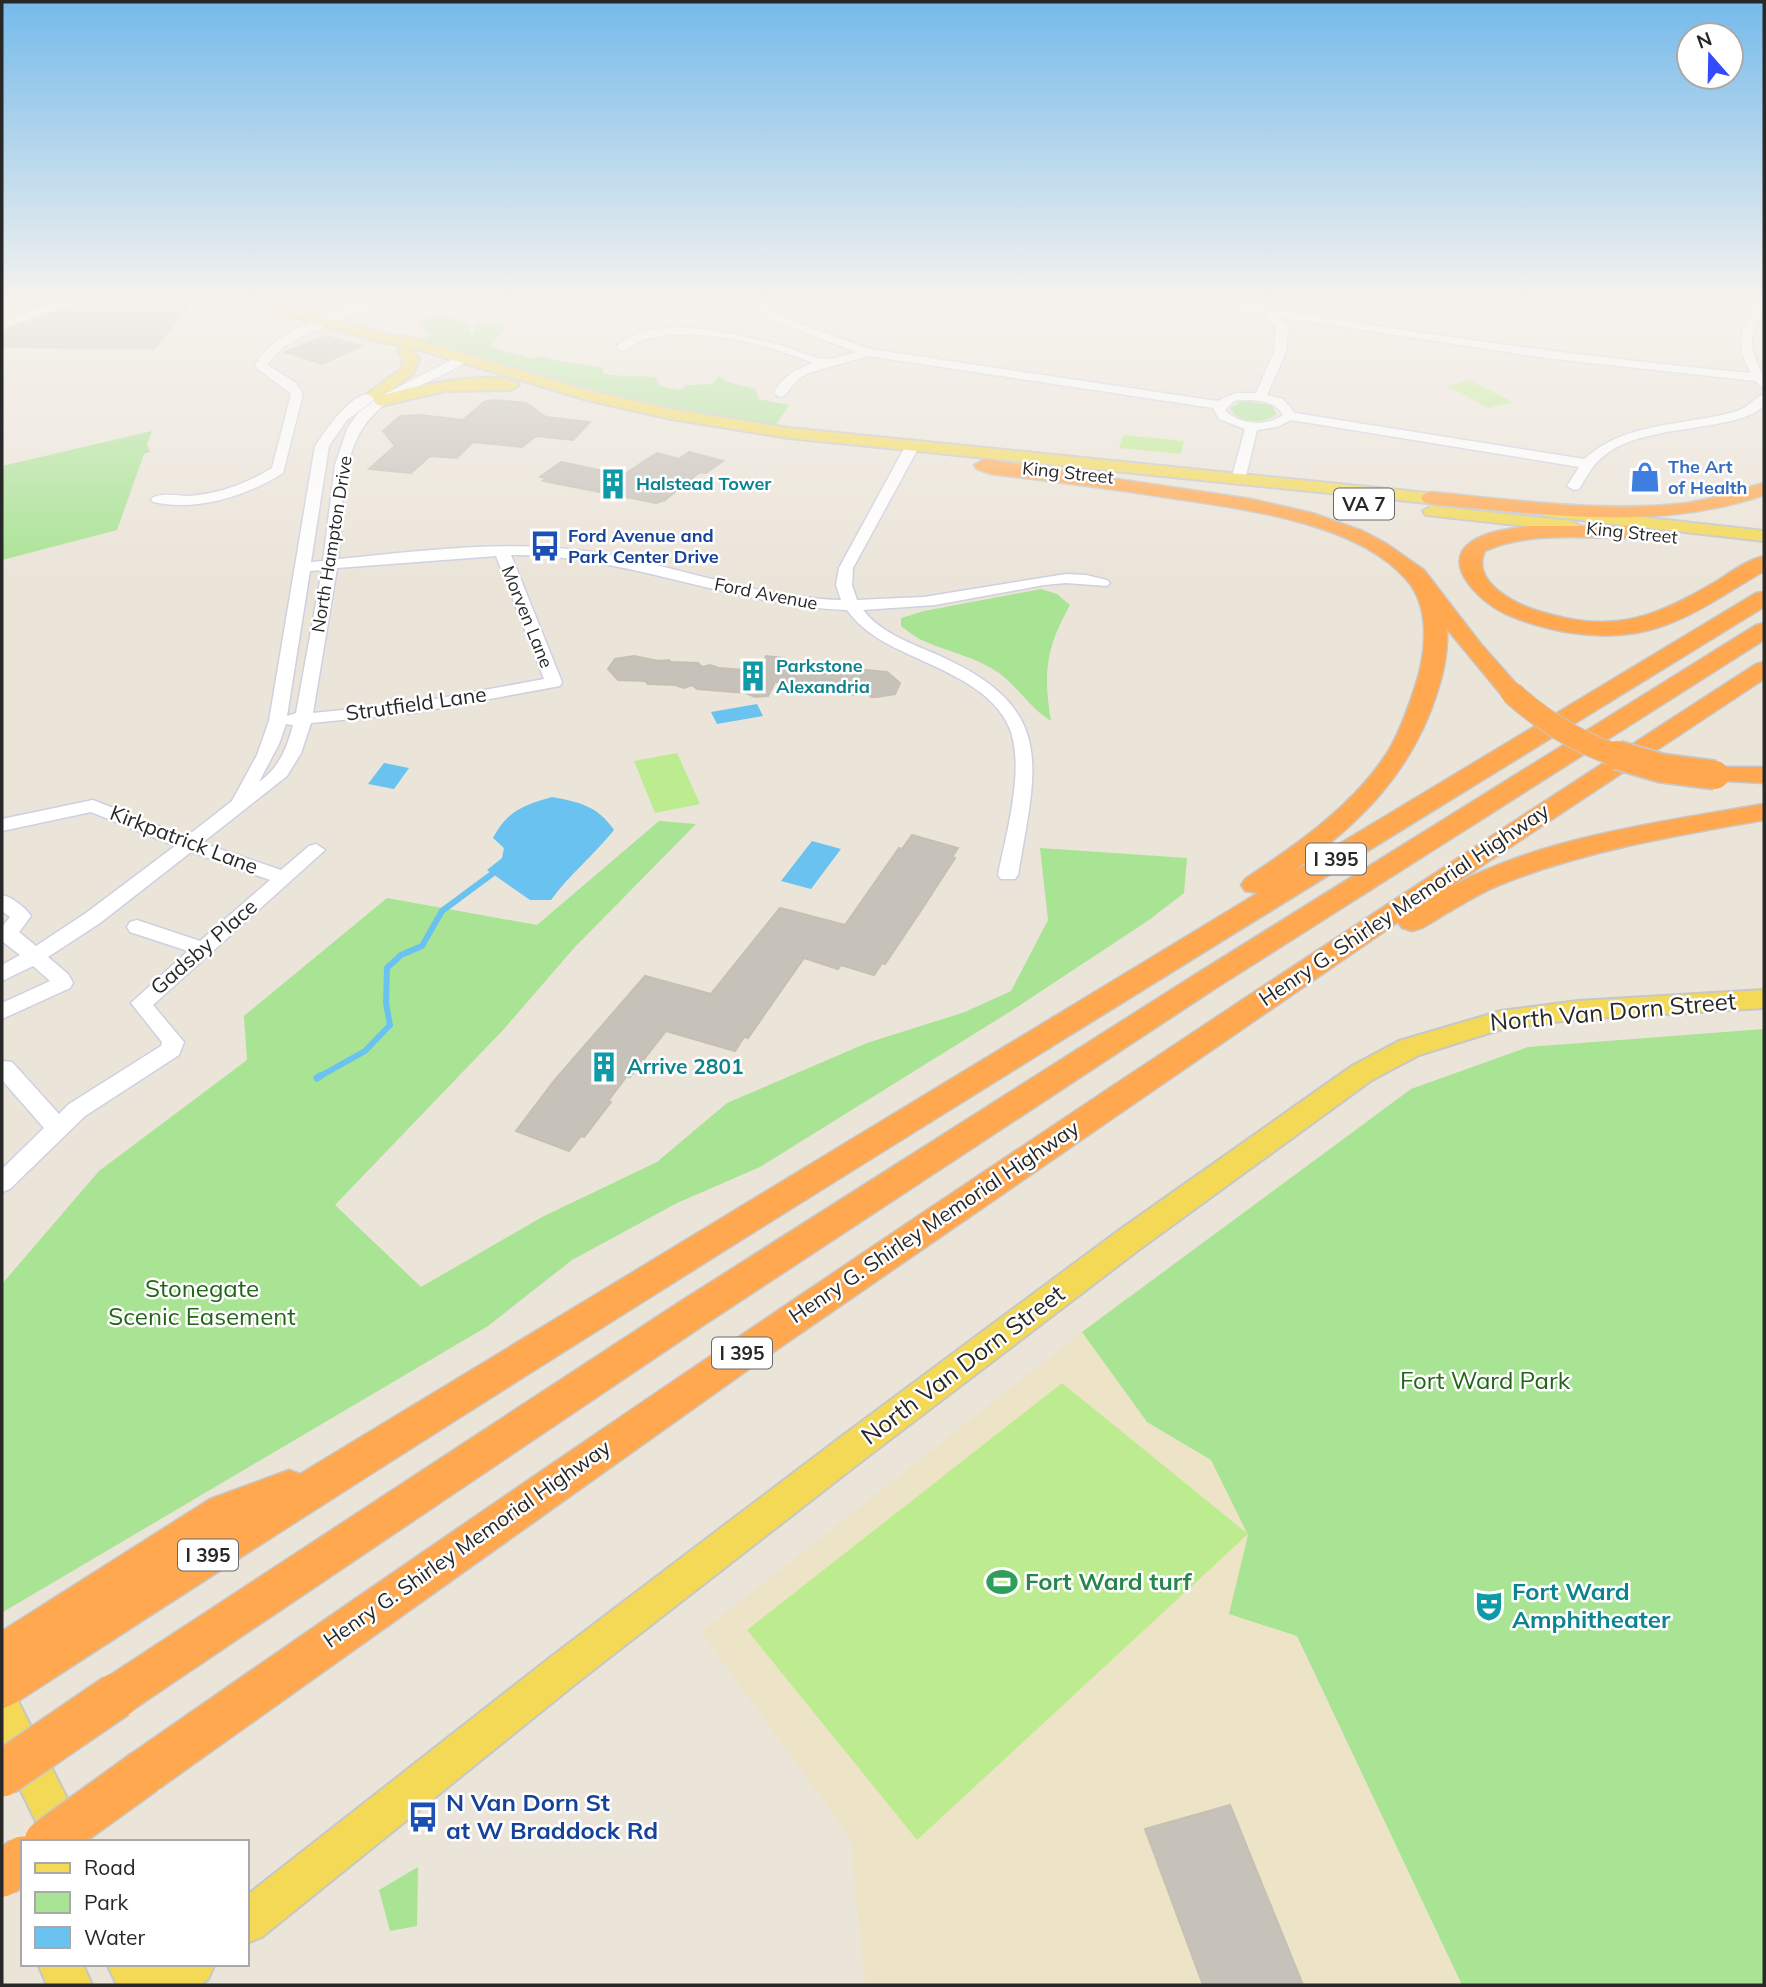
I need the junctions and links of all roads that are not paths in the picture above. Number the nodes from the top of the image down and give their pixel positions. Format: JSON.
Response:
{"nodes":[{"id":1,"x":295,"y":391,"type":"edge"},
{"id":2,"x":386,"y":391,"type":"edge"},
{"id":3,"x":393,"y":391,"type":"edge"},
{"id":4,"x":410,"y":391,"type":"edge"},
{"id":5,"x":530,"y":391,"type":"edge"},
{"id":6,"x":569,"y":391,"type":"edge"},
{"id":7,"x":1124,"y":391,"type":"edge"},
{"id":8,"x":1262,"y":391,"type":"edge"},
{"id":9,"x":1259,"y":397,"type":"junction"},
{"id":10,"x":378,"y":398,"type":"junction"},
{"id":11,"x":1764,"y":398,"type":"edge"},
{"id":12,"x":1219,"y":405,"type":"junction"},
{"id":13,"x":1289,"y":416,"type":"junction"},
{"id":14,"x":1252,"y":426,"type":"junction"},
{"id":15,"x":910,"y":451,"type":"junction"},
{"id":16,"x":1588,"y":464,"type":"junction"},
{"id":17,"x":984,"y":465,"type":"junction"},
{"id":18,"x":1238,"y":480,"type":"junction"},
{"id":19,"x":1574,"y":486,"type":"dead end"},
{"id":20,"x":1764,"y":489,"type":"edge"},
{"id":21,"x":1431,"y":498,"type":"junction"},
{"id":22,"x":158,"y":499,"type":"dead end"},
{"id":23,"x":1630,"y":533,"type":"junction"},
{"id":24,"x":1757,"y":541,"type":"edge"},
{"id":25,"x":502,"y":551,"type":"junction"},
{"id":26,"x":1764,"y":562,"type":"edge"},
{"id":27,"x":330,"y":565,"type":"junction"},
{"id":28,"x":305,"y":567,"type":"junction"},
{"id":29,"x":1416,"y":575,"type":"junction"},
{"id":30,"x":842,"y":583,"type":"junction"},
{"id":31,"x":1102,"y":583,"type":"dead end"},
{"id":32,"x":1764,"y":584,"type":"edge"},
{"id":33,"x":1764,"y":598,"type":"edge"},
{"id":34,"x":782,"y":600,"type":"junction"},
{"id":35,"x":853,"y":605,"type":"junction"},
{"id":36,"x":1764,"y":631,"type":"edge"},
{"id":37,"x":1678,"y":649,"type":"junction"},
{"id":38,"x":1764,"y":669,"type":"edge"},
{"id":39,"x":554,"y":682,"type":"joint"},
{"id":40,"x":303,"y":719,"type":"junction"},
{"id":41,"x":278,"y":721,"type":"junction"},
{"id":42,"x":1764,"y":775,"type":"edge"},
{"id":43,"x":239,"y":804,"type":"junction"},
{"id":44,"x":1764,"y":812,"type":"edge"},
{"id":45,"x":2,"y":825,"type":"edge"},
{"id":46,"x":188,"y":845,"type":"junction"},
{"id":47,"x":316,"y":850,"type":"dead end"},
{"id":48,"x":1007,"y":875,"type":"dead end"},
{"id":49,"x":285,"y":878,"type":"junction"},
{"id":50,"x":2,"y":901,"type":"edge"},
{"id":51,"x":136,"y":927,"type":"dead end"},
{"id":52,"x":5,"y":933,"type":"edge"},
{"id":53,"x":202,"y":949,"type":"junction"},
{"id":54,"x":34,"y":955,"type":"junction"},
{"id":55,"x":2,"y":974,"type":"edge"},
{"id":56,"x":1764,"y":999,"type":"edge"},
{"id":57,"x":2,"y":1012,"type":"edge"},
{"id":58,"x":4,"y":1068,"type":"dead end"},
{"id":59,"x":1146,"y":1078,"type":"junction"},
{"id":60,"x":907,"y":1119,"type":"junction"},
{"id":61,"x":58,"y":1128,"type":"junction"},
{"id":62,"x":2,"y":1183,"type":"edge"},
{"id":63,"x":70,"y":1628,"type":"junction"},
{"id":64,"x":2,"y":1656,"type":"edge"},
{"id":65,"x":2,"y":1687,"type":"edge"},
{"id":66,"x":2,"y":1711,"type":"edge"},
{"id":67,"x":2,"y":1774,"type":"edge"},
{"id":68,"x":50,"y":1840,"type":"edge"},
{"id":69,"x":67,"y":1840,"type":"edge"},
{"id":70,"x":2,"y":1843,"type":"edge"},
{"id":71,"x":21,"y":1860,"type":"edge"},
{"id":72,"x":2,"y":1874,"type":"edge"},
{"id":73,"x":21,"y":1883,"type":"edge"},
{"id":74,"x":248,"y":1921,"type":"edge"},
{"id":75,"x":61,"y":1966,"type":"edge"},
{"id":76,"x":130,"y":1966,"type":"edge"},
{"id":77,"x":191,"y":1966,"type":"edge"},
{"id":78,"x":71,"y":1985,"type":"edge"},
{"id":79,"x":140,"y":1985,"type":"edge"},
{"id":80,"x":167,"y":1985,"type":"edge"}],
"edges":[{"from":1,"to":22,"type":"street"},
{"from":2,"to":10,"type":"main road"},
{"from":3,"to":10,"type":"street","name":"North Hampton Drive"},
{"from":4,"to":10,"type":"main road"},
{"from":5,"to":15,"type":"main road","name":"King Street","number":"VA 7"},
{"from":6,"to":15,"type":"main road","name":"King Street","number":"VA 7"},
{"from":7,"to":12,"type":"street"},
{"from":8,"to":9,"type":"street"},
{"from":9,"to":12,"type":"street"},
{"from":9,"to":13,"type":"street"},
{"from":10,"to":27,"type":"street","name":"North Hampton Drive"},
{"from":10,"to":28,"type":"street","name":"North Hampton Drive"},
{"from":11,"to":16,"type":"street"},
{"from":12,"to":14,"type":"street"},
{"from":13,"to":14,"type":"street"},
{"from":13,"to":16,"type":"street"},
{"from":14,"to":18,"type":"street"},
{"from":15,"to":17,"type":"main road","name":"King Street","number":"VA 7"},
{"from":15,"to":18,"type":"main road","name":"King Street","number":"VA 7"},
{"from":15,"to":30,"type":"street"},
{"from":16,"to":19,"type":"street"},
{"from":17,"to":23,"type":"main road","name":"King Street","number":"VA 7"},
{"from":17,"to":29,"type":"highway"},
{"from":18,"to":21,"type":"main road","name":"King Street","number":"VA 7"},
{"from":20,"to":21,"type":"highway"},
{"from":21,"to":24,"type":"main road","name":"King Street","number":"VA 7"},
{"from":23,"to":24,"type":"main road","name":"King Street","number":"VA 7"},
{"from":23,"to":26,"type":"highway"},
{"from":25,"to":27,"type":"street","name":"Ford Avenue"},
{"from":25,"to":34,"type":"street","name":"Ford Avenue"},
{"from":25,"to":39,"type":"street","name":"Morven Lane"},
{"from":27,"to":28,"type":"street","name":"Ford Avenue"},
{"from":27,"to":40,"type":"street","name":"North Hampton Drive"},
{"from":28,"to":41,"type":"street","name":"North Hampton Drive"},
{"from":29,"to":42,"type":"highway","bridge":true},
{"from":29,"to":60,"type":"highway"},
{"from":30,"to":34,"type":"street"},
{"from":30,"to":35,"type":"street"},
{"from":31,"to":35,"type":"street","name":"Ford Avenue"},
{"from":32,"to":37,"type":"highway"},
{"from":33,"to":37,"type":"highway","number":"I 395"},
{"from":34,"to":35,"type":"street","name":"Ford Avenue"},
{"from":35,"to":48,"type":"street"},
{"from":36,"to":67,"type":"highway","bridge":true},
{"from":37,"to":60,"type":"highway","number":"I 395"},
{"from":38,"to":59,"type":"highway","name":"Henry G. Shirley Memorial Highway","number":"I 395"},
{"from":39,"to":40,"type":"street","name":"Strutfield Lane"},
{"from":40,"to":41,"type":"street","name":"Strutfield Lane"},
{"from":40,"to":43,"type":"street","name":"North Hampton Drive"},
{"from":41,"to":43,"type":"street","name":"North Hampton Drive"},
{"from":43,"to":46,"type":"street","name":"North Hampton Drive"},
{"from":44,"to":59,"type":"highway"},
{"from":45,"to":46,"type":"street","name":"Kirkpatrick Lane"},
{"from":46,"to":49,"type":"street","name":"Kirkpatrick Lane"},
{"from":46,"to":54,"type":"street","name":"North Hampton Drive"},
{"from":47,"to":49,"type":"street","name":"Gadsby Place"},
{"from":49,"to":53,"type":"street","name":"Gadsby Place"},
{"from":50,"to":52,"type":"street"},
{"from":51,"to":53,"type":"street"},
{"from":52,"to":54,"type":"street"},
{"from":53,"to":61,"type":"street","name":"Gadsby Place"},
{"from":54,"to":55,"type":"street","name":"North Hampton Drive"},
{"from":54,"to":57,"type":"street"},
{"from":56,"to":74,"type":"main road","name":"North Van Dorn Street"},
{"from":58,"to":61,"type":"street"},
{"from":59,"to":68,"type":"highway","name":"Henry G. Shirley Memorial Highway","number":"I 395","bridge":true},
{"from":60,"to":63,"type":"highway","number":"I 395"},
{"from":61,"to":62,"type":"street","name":"Gadsby Place"},
{"from":63,"to":64,"type":"highway"},
{"from":63,"to":65,"type":"highway","number":"I 395"},
{"from":66,"to":69,"type":"main road"},
{"from":70,"to":73,"type":"main road"},
{"from":71,"to":72,"type":"highway","bridge":true},
{"from":75,"to":78,"type":"main road"},
{"from":76,"to":79,"type":"main road"},
{"from":77,"to":80,"type":"main road"}]}
